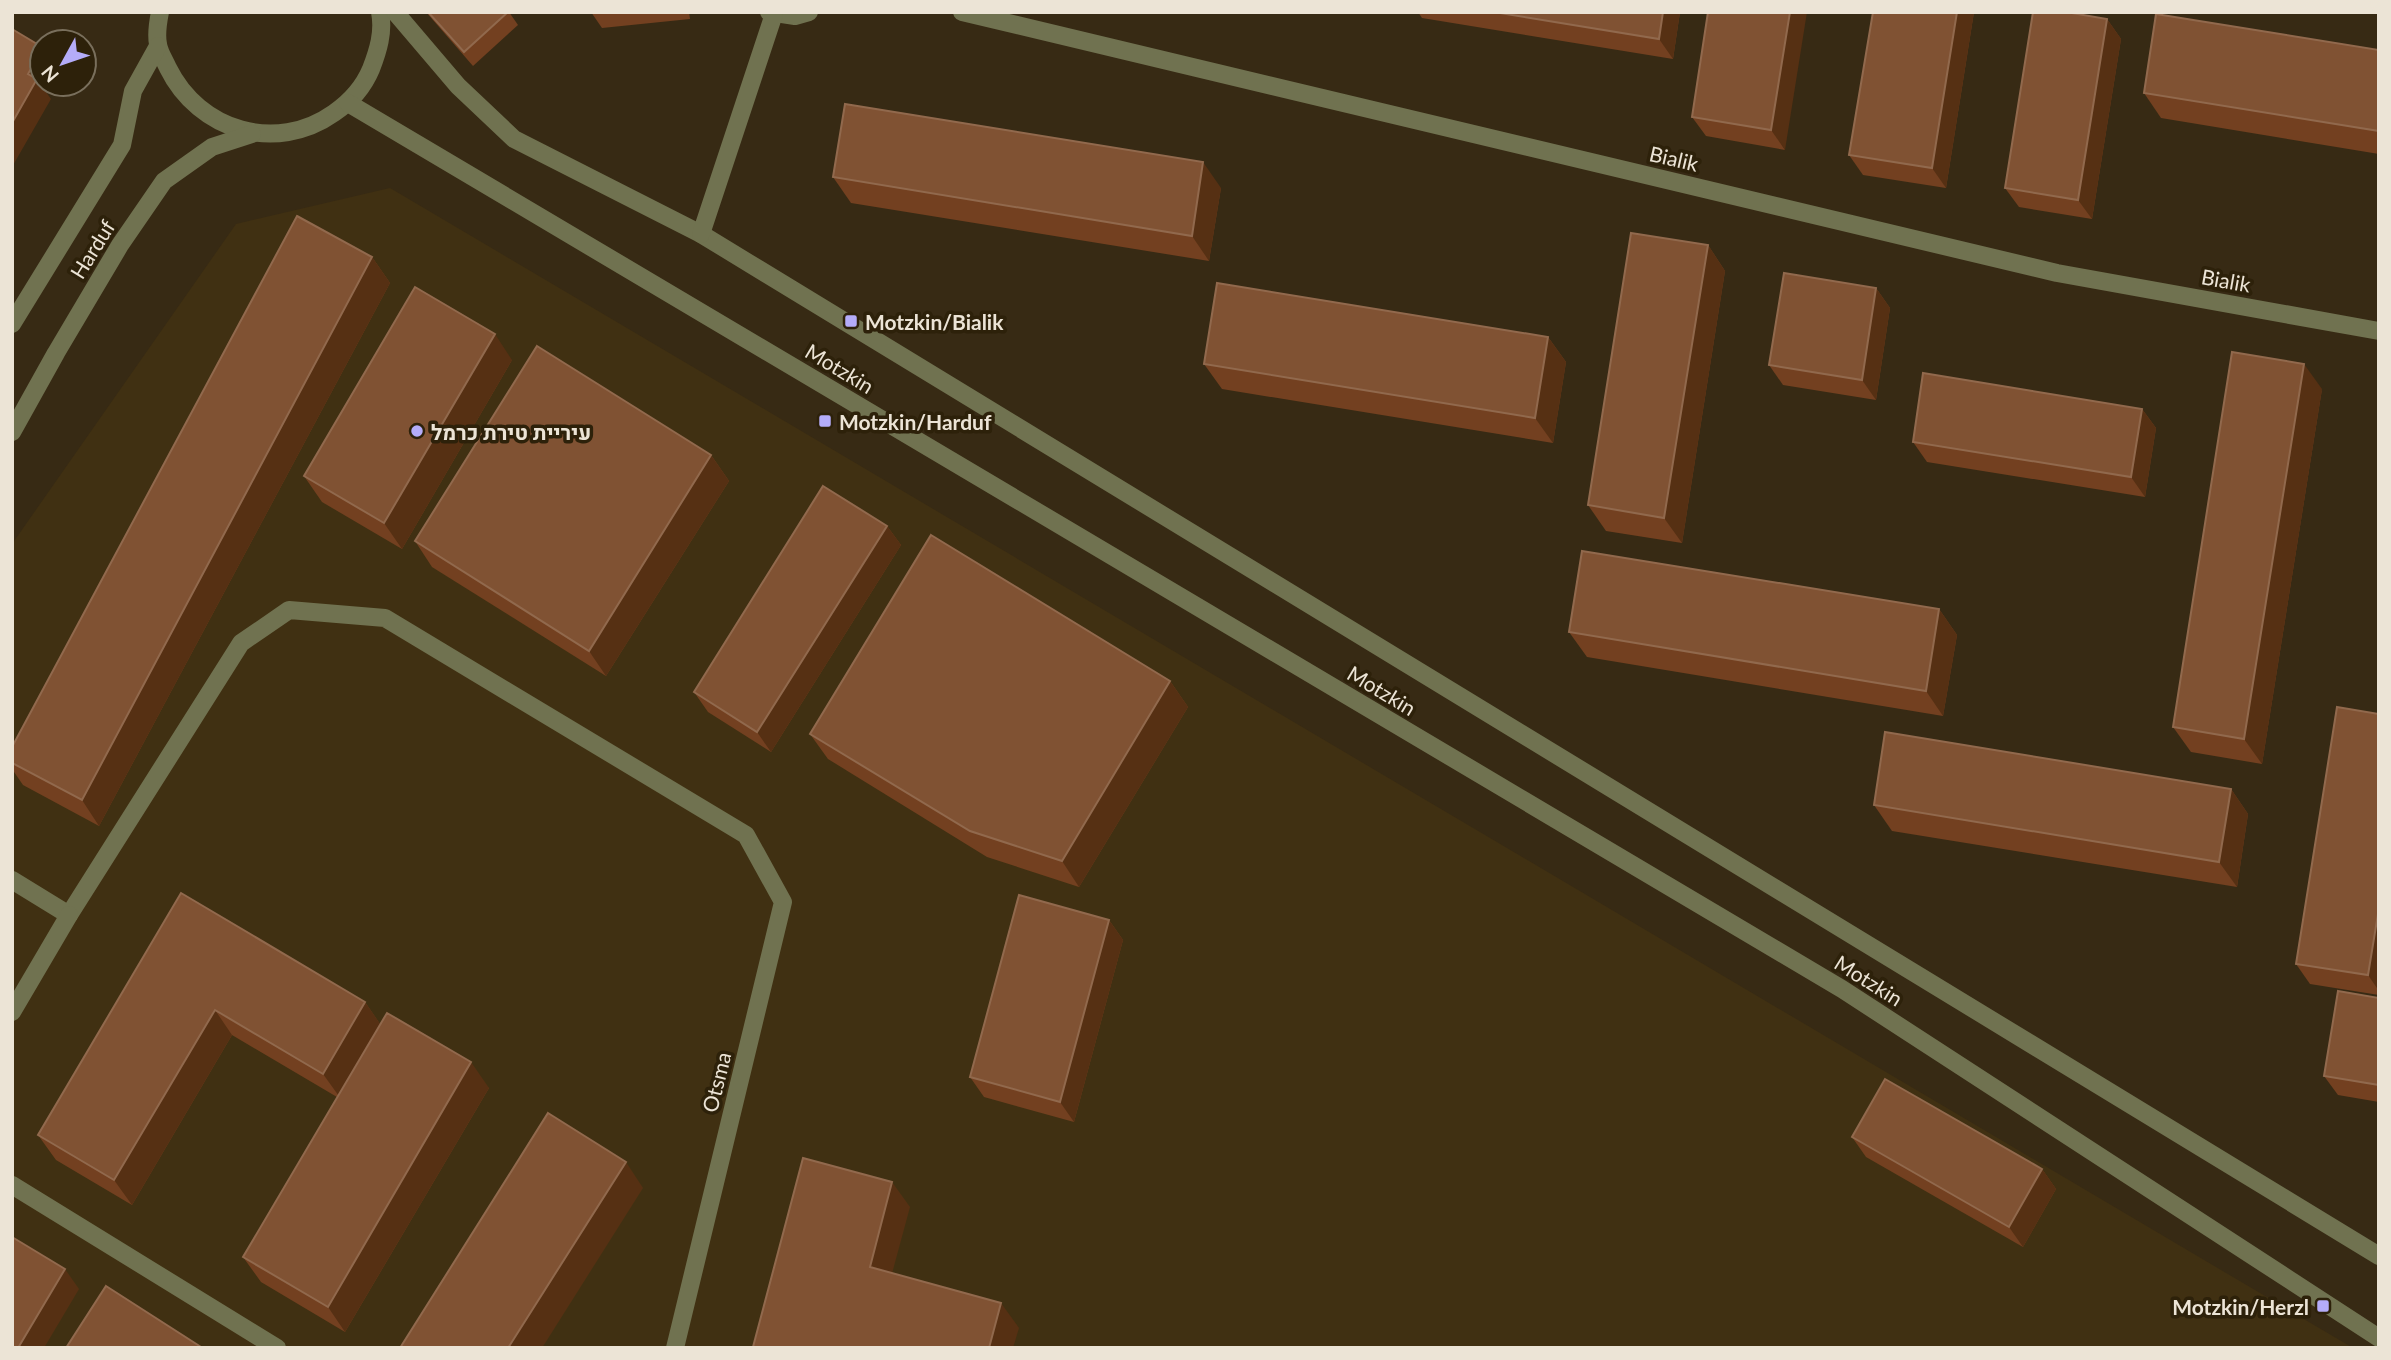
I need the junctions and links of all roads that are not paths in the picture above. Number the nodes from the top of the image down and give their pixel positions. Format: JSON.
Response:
{"nodes":[{"id":1,"x":145,"y":12,"type":"edge"},
{"id":2,"x":380,"y":12,"type":"edge"},
{"id":3,"x":395,"y":12,"type":"edge"},
{"id":4,"x":809,"y":12,"type":"edge"},
{"id":5,"x":962,"y":12,"type":"edge"},
{"id":6,"x":772,"y":13,"type":"edge"},
{"id":7,"x":158,"y":29,"type":"edge"},
{"id":8,"x":348,"y":103,"type":"junction"},
{"id":9,"x":252,"y":134,"type":"junction"},
{"id":10,"x":701,"y":234,"type":"junction"},
{"id":11,"x":12,"y":324,"type":"edge"},
{"id":12,"x":2379,"y":331,"type":"edge"},
{"id":13,"x":12,"y":432,"type":"edge"},
{"id":14,"x":12,"y":880,"type":"edge"},
{"id":15,"x":69,"y":915,"type":"junction"},
{"id":16,"x":12,"y":1012,"type":"edge"},
{"id":17,"x":12,"y":1185,"type":"edge"},
{"id":18,"x":2379,"y":1256,"type":"edge"},
{"id":19,"x":2379,"y":1338,"type":"edge"},
{"id":20,"x":277,"y":1348,"type":"edge"},
{"id":21,"x":675,"y":1348,"type":"edge"}],
"edges":[{"from":1,"to":7,"type":"street"},
{"from":2,"to":8,"type":"street"},
{"from":3,"to":10,"type":"street","name":"Motzkin"},
{"from":4,"to":6,"type":"street"},
{"from":5,"to":12,"type":"street","name":"Bialik"},
{"from":6,"to":10,"type":"street"},
{"from":7,"to":9,"type":"street"},
{"from":7,"to":11,"type":"street","name":"Harduf"},
{"from":8,"to":9,"type":"street"},
{"from":8,"to":19,"type":"street","name":"Motzkin"},
{"from":9,"to":13,"type":"street","name":"Harduf"},
{"from":10,"to":18,"type":"street","name":"Motzkin"},
{"from":14,"to":15,"type":"street"},
{"from":15,"to":16,"type":"street"},
{"from":15,"to":21,"type":"street","name":"Otsma"},
{"from":17,"to":20,"type":"street"}]}
